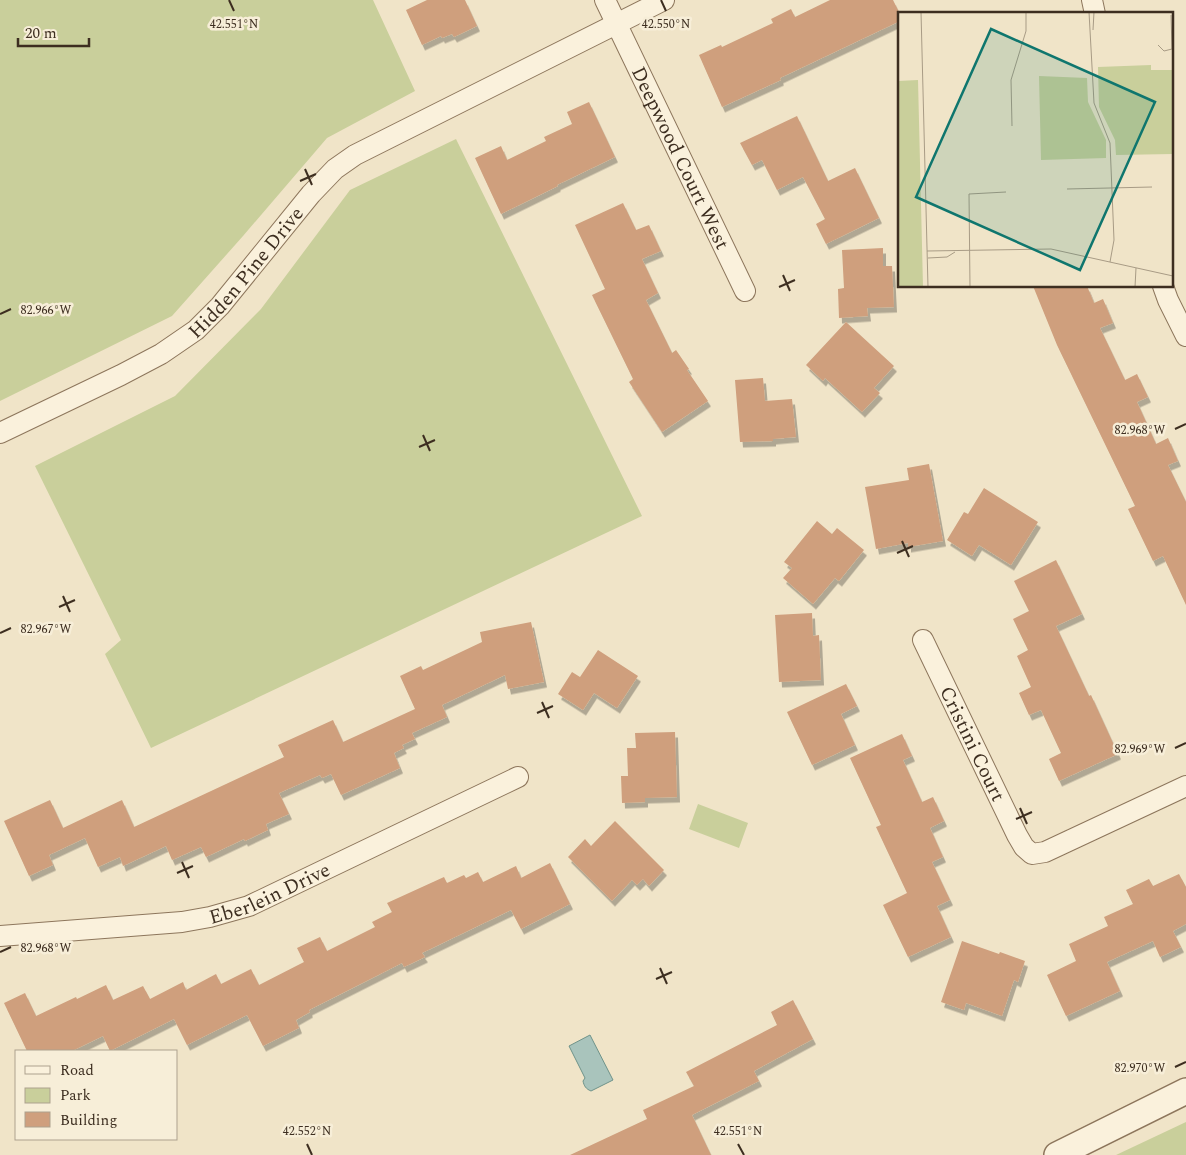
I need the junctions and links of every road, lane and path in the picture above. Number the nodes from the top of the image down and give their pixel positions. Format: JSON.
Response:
{"nodes":[{"id":1,"x":605,"y":0,"type":"edge"},
{"id":2,"x":664,"y":0,"type":"edge"},
{"id":3,"x":616,"y":24,"type":"junction"},
{"id":4,"x":1164,"y":288,"type":"edge"},
{"id":5,"x":745,"y":291,"type":"dead end"},
{"id":6,"x":1186,"y":336,"type":"edge"},
{"id":7,"x":0,"y":433,"type":"edge"},
{"id":8,"x":923,"y":640,"type":"dead end"},
{"id":9,"x":518,"y":777,"type":"dead end"},
{"id":10,"x":1186,"y":786,"type":"edge"},
{"id":11,"x":0,"y":936,"type":"edge"},
{"id":12,"x":1186,"y":1091,"type":"edge"},
{"id":13,"x":1056,"y":1155,"type":"edge"}],
"edges":[{"from":1,"to":3,"type":"street","name":"Deepwood Court West"},
{"from":2,"to":3,"type":"street","name":"Hidden Pine Drive"},
{"from":3,"to":5,"type":"street","name":"Deepwood Court West"},
{"from":3,"to":7,"type":"street","name":"Hidden Pine Drive"},
{"from":4,"to":6,"type":"street"},
{"from":8,"to":10,"type":"street","name":"Cristini Court"},
{"from":9,"to":11,"type":"street","name":"Eberlein Drive"},
{"from":12,"to":13,"type":"street"}]}
